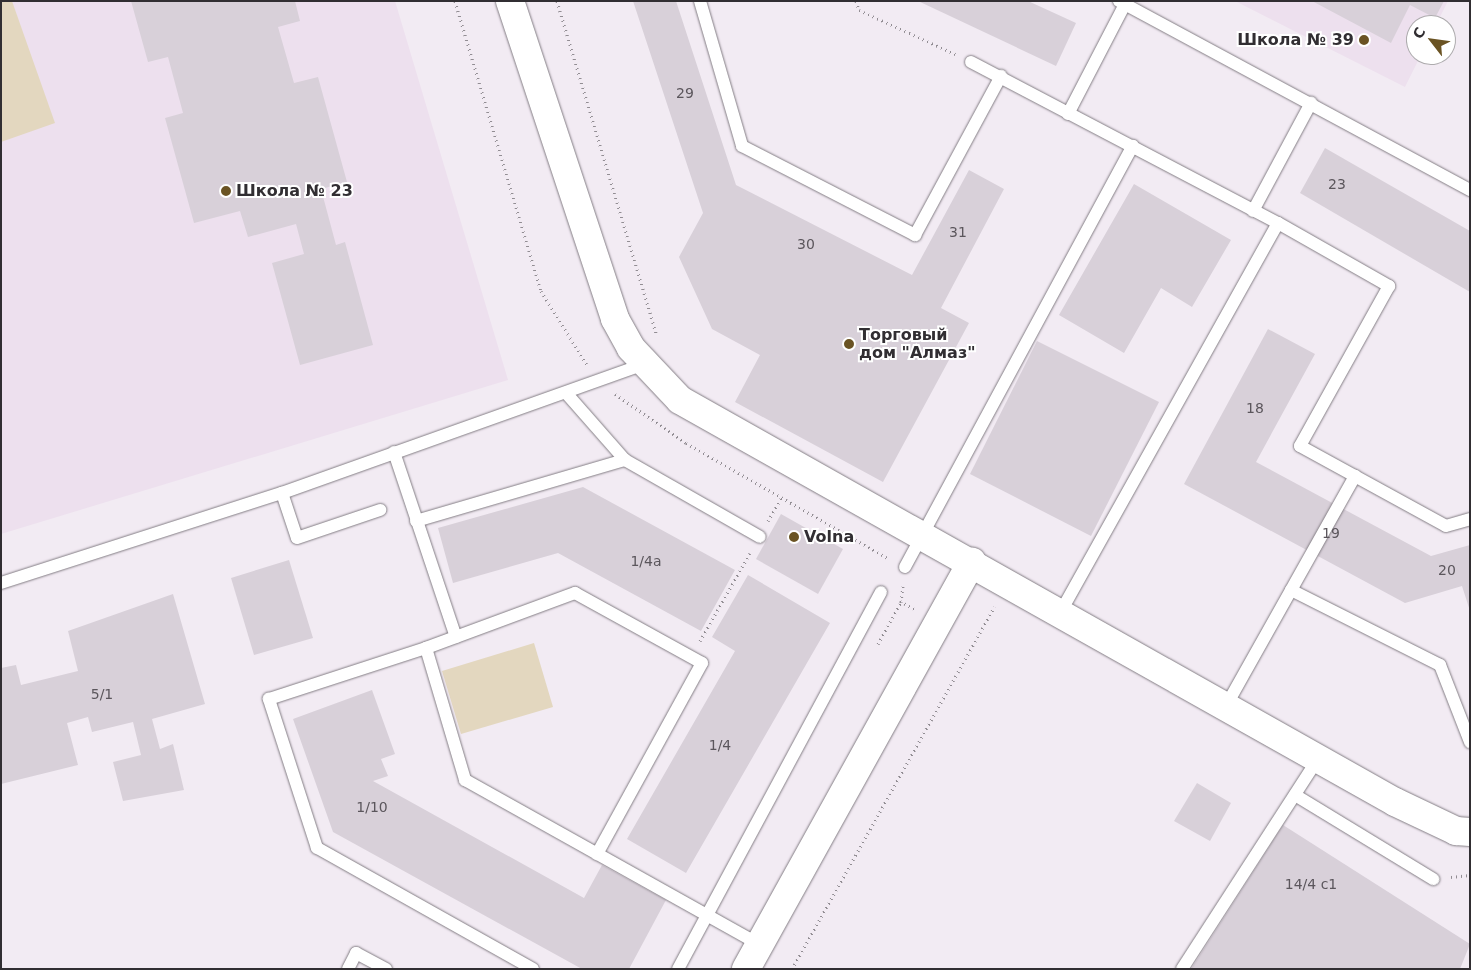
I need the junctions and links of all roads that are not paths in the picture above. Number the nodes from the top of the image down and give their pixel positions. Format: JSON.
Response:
{"nodes":[{"id":1,"x":510,"y":1,"type":"edge"},
{"id":2,"x":700,"y":1,"type":"edge"},
{"id":3,"x":1122,"y":3,"type":"edge"},
{"id":4,"x":971,"y":62,"type":"road end"},
{"id":5,"x":1001,"y":76,"type":"junction"},
{"id":6,"x":1311,"y":103,"type":"junction"},
{"id":7,"x":1068,"y":114,"type":"junction"},
{"id":8,"x":1133,"y":146,"type":"junction"},
{"id":9,"x":1470,"y":190,"type":"edge"},
{"id":10,"x":1253,"y":211,"type":"junction"},
{"id":11,"x":1278,"y":224,"type":"junction"},
{"id":12,"x":652,"y":355,"type":"junction"},
{"id":13,"x":567,"y":394,"type":"junction"},
{"id":14,"x":394,"y":452,"type":"junction"},
{"id":15,"x":626,"y":460,"type":"junction"},
{"id":16,"x":1355,"y":476,"type":"junction"},
{"id":17,"x":282,"y":493,"type":"junction"},
{"id":18,"x":380,"y":510,"type":"dead end"},
{"id":19,"x":1470,"y":519,"type":"edge"},
{"id":20,"x":416,"y":521,"type":"junction"},
{"id":21,"x":760,"y":537,"type":"road end"},
{"id":22,"x":922,"y":538,"type":"junction"},
{"id":23,"x":972,"y":561,"type":"junction"},
{"id":24,"x":906,"y":567,"type":"dead end"},
{"id":25,"x":1,"y":584,"type":"edge"},
{"id":26,"x":1291,"y":590,"type":"junction"},
{"id":27,"x":881,"y":592,"type":"road end"},
{"id":28,"x":1061,"y":612,"type":"junction"},
{"id":29,"x":456,"y":637,"type":"junction"},
{"id":30,"x":426,"y":648,"type":"junction"},
{"id":31,"x":1226,"y":706,"type":"junction"},
{"id":32,"x":1470,"y":742,"type":"edge"},
{"id":33,"x":1318,"y":759,"type":"junction"},
{"id":34,"x":1295,"y":795,"type":"junction"},
{"id":35,"x":1470,"y":832,"type":"edge"},
{"id":36,"x":597,"y":854,"type":"junction"},
{"id":37,"x":1433,"y":879,"type":"dead end"},
{"id":38,"x":707,"y":916,"type":"junction"},
{"id":39,"x":760,"y":945,"type":"junction"},
{"id":40,"x":348,"y":969,"type":"edge"},
{"id":41,"x":386,"y":969,"type":"edge"},
{"id":42,"x":534,"y":969,"type":"edge"},
{"id":43,"x":678,"y":969,"type":"edge"},
{"id":44,"x":746,"y":969,"type":"edge"},
{"id":45,"x":1182,"y":969,"type":"edge"}],
"edges":[{"from":1,"to":12,"type":"street"},
{"from":2,"to":5,"type":"lane"},
{"from":3,"to":6,"type":"lane"},
{"from":3,"to":7,"type":"lane"},
{"from":4,"to":5,"type":"lane"},
{"from":5,"to":7,"type":"lane"},
{"from":6,"to":9,"type":"lane"},
{"from":6,"to":10,"type":"lane"},
{"from":7,"to":8,"type":"lane"},
{"from":8,"to":10,"type":"lane"},
{"from":8,"to":22,"type":"lane"},
{"from":10,"to":11,"type":"lane"},
{"from":11,"to":16,"type":"lane"},
{"from":11,"to":28,"type":"lane"},
{"from":12,"to":13,"type":"lane"},
{"from":12,"to":22,"type":"street"},
{"from":13,"to":14,"type":"lane"},
{"from":13,"to":15,"type":"lane"},
{"from":14,"to":17,"type":"lane"},
{"from":14,"to":20,"type":"lane"},
{"from":15,"to":20,"type":"lane"},
{"from":15,"to":21,"type":"lane"},
{"from":16,"to":19,"type":"lane"},
{"from":16,"to":26,"type":"lane"},
{"from":17,"to":18,"type":"lane"},
{"from":17,"to":25,"type":"lane"},
{"from":20,"to":29,"type":"lane"},
{"from":22,"to":23,"type":"street"},
{"from":22,"to":24,"type":"lane"},
{"from":23,"to":28,"type":"street"},
{"from":23,"to":39,"type":"street"},
{"from":26,"to":31,"type":"lane"},
{"from":26,"to":32,"type":"lane"},
{"from":27,"to":38,"type":"lane"},
{"from":28,"to":31,"type":"street"},
{"from":29,"to":30,"type":"lane"},
{"from":29,"to":36,"type":"lane"},
{"from":30,"to":36,"type":"lane"},
{"from":30,"to":42,"type":"lane"},
{"from":31,"to":33,"type":"street"},
{"from":33,"to":34,"type":"lane"},
{"from":33,"to":35,"type":"street"},
{"from":34,"to":37,"type":"lane"},
{"from":34,"to":45,"type":"lane"},
{"from":36,"to":38,"type":"lane"},
{"from":38,"to":39,"type":"lane"},
{"from":38,"to":43,"type":"lane"},
{"from":39,"to":44,"type":"street"},
{"from":40,"to":41,"type":"lane"}]}
